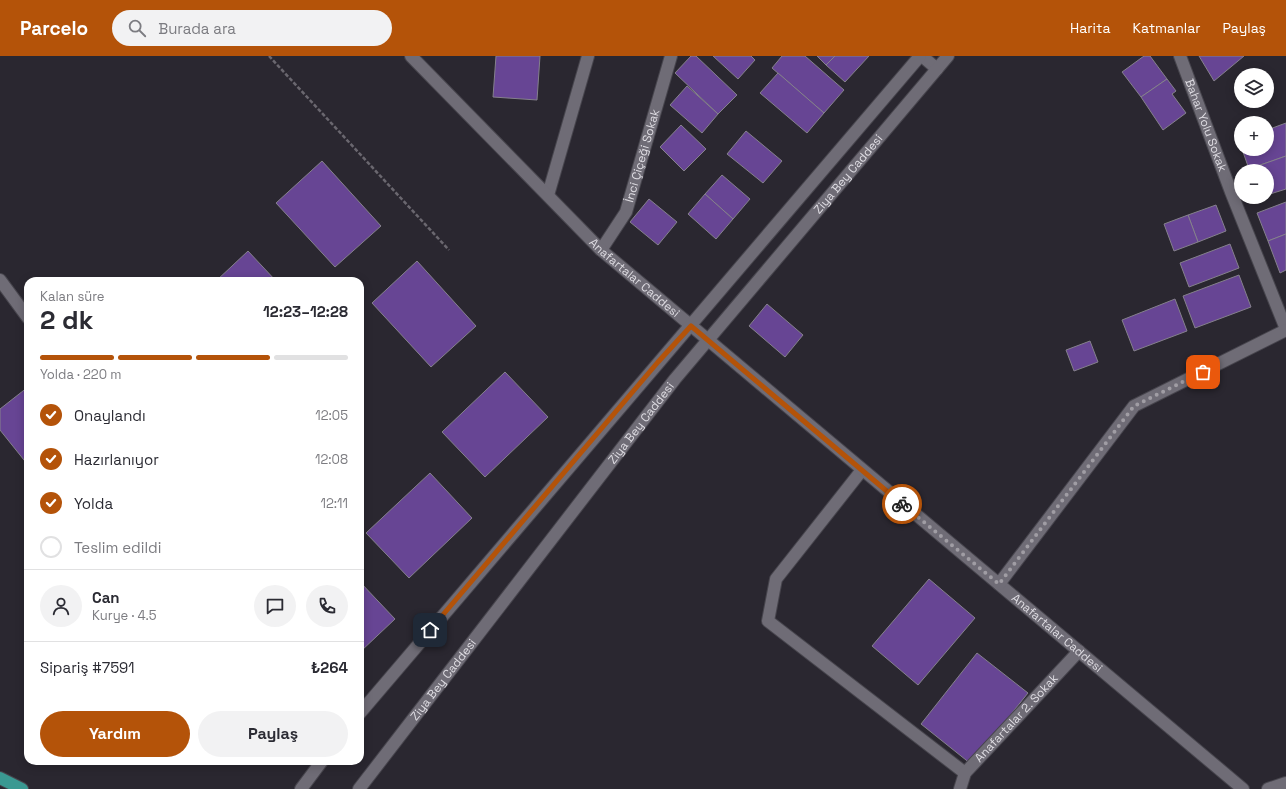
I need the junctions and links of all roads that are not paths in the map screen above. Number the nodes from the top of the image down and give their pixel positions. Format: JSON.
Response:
{"nodes":[{"id":1,"x":588,"y":56,"type":"edge"},
{"id":2,"x":671,"y":56,"type":"edge"},
{"id":3,"x":921,"y":56,"type":"edge"},
{"id":4,"x":948,"y":56,"type":"edge"},
{"id":5,"x":1180,"y":56,"type":"edge"},
{"id":6,"x":412,"y":57,"type":"edge"},
{"id":7,"x":938,"y":69,"type":"junction"},
{"id":8,"x":548,"y":195,"type":"junction"},
{"id":9,"x":601,"y":250,"type":"junction"},
{"id":10,"x":0,"y":280,"type":"edge"},
{"id":11,"x":24,"y":313,"type":"edge"},
{"id":12,"x":691,"y":326,"type":"junction"},
{"id":13,"x":1286,"y":330,"type":"edge"},
{"id":14,"x":708,"y":340,"type":"junction"},
{"id":15,"x":862,"y":470,"type":"junction"},
{"id":16,"x":999,"y":584,"type":"junction"},
{"id":17,"x":1079,"y":651,"type":"junction"},
{"id":18,"x":364,"y":709,"type":"edge"},
{"id":19,"x":319,"y":765,"type":"edge"},
{"id":20,"x":965,"y":773,"type":"junction"},
{"id":21,"x":0,"y":778,"type":"edge"},
{"id":22,"x":1286,"y":783,"type":"edge"},
{"id":23,"x":22,"y":789,"type":"edge"},
{"id":24,"x":301,"y":789,"type":"edge"},
{"id":25,"x":359,"y":789,"type":"edge"},
{"id":26,"x":960,"y":789,"type":"edge"},
{"id":27,"x":1242,"y":789,"type":"edge"},
{"id":28,"x":1268,"y":789,"type":"edge"}],
"edges":[{"from":1,"to":8,"type":"street"},
{"from":2,"to":9,"type":"street","name":"İnci Çiçeği Sokak"},
{"from":3,"to":7,"type":"street","name":"Ziya Bey Caddesi"},
{"from":3,"to":12,"type":"street","name":"Ziya Bey Caddesi"},
{"from":4,"to":7,"type":"street","name":"Ziya Bey Caddesi"},
{"from":5,"to":13,"type":"street","name":"Bahar Yolu Sokak"},
{"from":6,"to":8,"type":"street","name":"Anafartalar Caddesi"},
{"from":7,"to":14,"type":"street","name":"Ziya Bey Caddesi"},
{"from":8,"to":9,"type":"street","name":"Anafartalar Caddesi"},
{"from":9,"to":12,"type":"street","name":"Anafartalar Caddesi"},
{"from":10,"to":11,"type":"street"},
{"from":12,"to":14,"type":"street","name":"Anafartalar Caddesi"},
{"from":12,"to":18,"type":"street","name":"Ziya Bey Caddesi"},
{"from":13,"to":16,"type":"street"},
{"from":14,"to":15,"type":"street","name":"Anafartalar Caddesi"},
{"from":14,"to":25,"type":"street","name":"Ziya Bey Caddesi"},
{"from":15,"to":16,"type":"street","name":"Anafartalar Caddesi"},
{"from":15,"to":20,"type":"street"},
{"from":16,"to":17,"type":"street","name":"Anafartalar Caddesi"},
{"from":17,"to":20,"type":"street","name":"Anafartalar 2. Sokak"},
{"from":17,"to":27,"type":"street","name":"Anafartalar Caddesi"},
{"from":19,"to":24,"type":"street"},
{"from":20,"to":26,"type":"street","name":"Anafartalar 2. Sokak"},
{"from":21,"to":23,"type":"main road"},
{"from":22,"to":28,"type":"street"}]}
